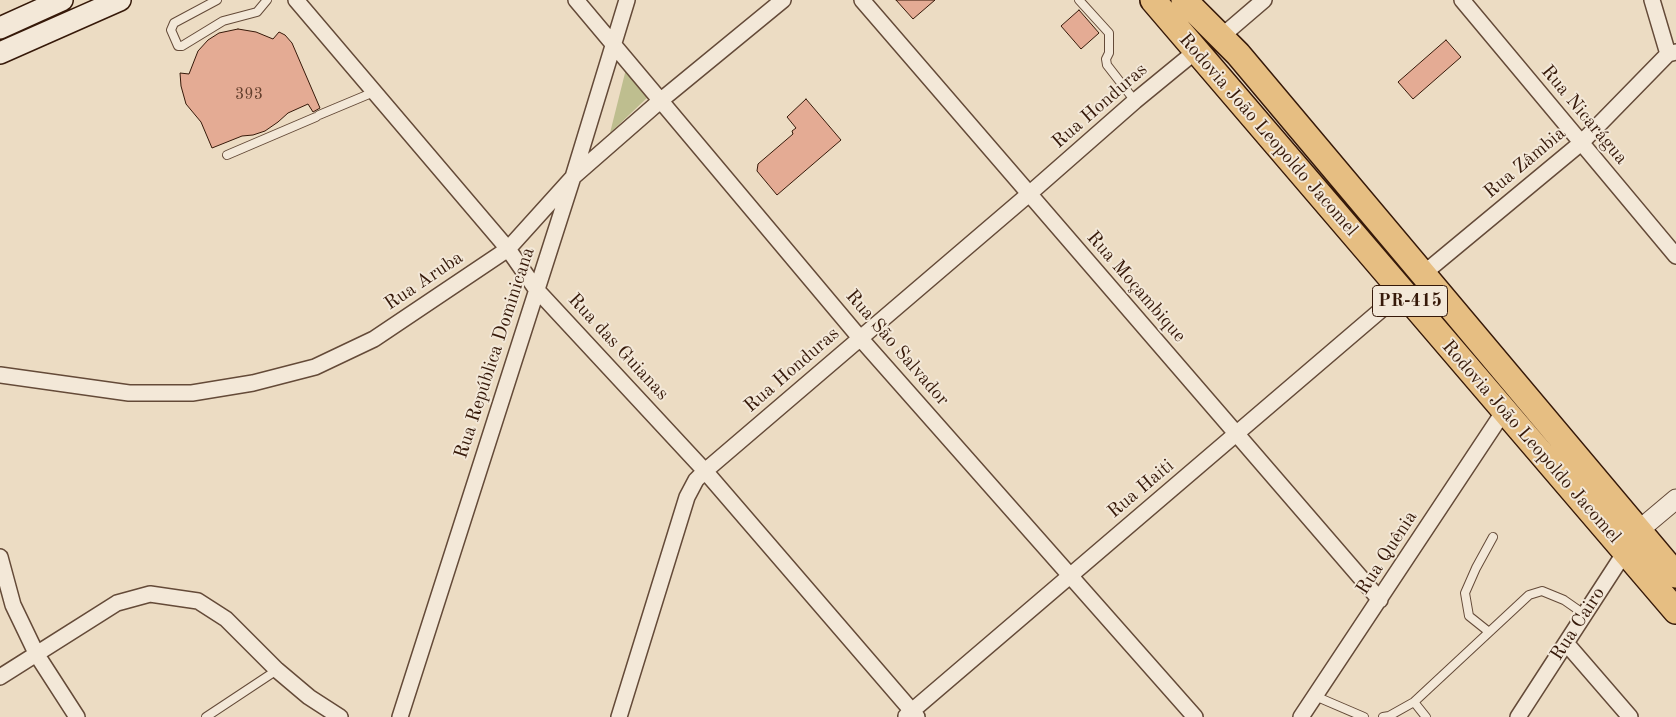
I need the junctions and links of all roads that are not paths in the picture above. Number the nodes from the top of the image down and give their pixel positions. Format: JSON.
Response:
{"nodes":[{"id":1,"x":62,"y":0,"type":"edge"},
{"id":2,"x":120,"y":0,"type":"edge"},
{"id":3,"x":217,"y":0,"type":"edge"},
{"id":4,"x":267,"y":0,"type":"edge"},
{"id":5,"x":296,"y":0,"type":"edge"},
{"id":6,"x":576,"y":0,"type":"edge"},
{"id":7,"x":627,"y":0,"type":"edge"},
{"id":8,"x":783,"y":0,"type":"edge"},
{"id":9,"x":862,"y":0,"type":"edge"},
{"id":10,"x":1079,"y":0,"type":"edge"},
{"id":11,"x":1153,"y":0,"type":"edge"},
{"id":12,"x":1184,"y":0,"type":"edge"},
{"id":13,"x":1194,"y":0,"type":"edge"},
{"id":14,"x":1264,"y":0,"type":"edge"},
{"id":15,"x":1462,"y":0,"type":"edge"},
{"id":16,"x":1652,"y":0,"type":"edge"},
{"id":17,"x":0,"y":28,"type":"edge"},
{"id":18,"x":1222,"y":36,"type":"junction"},
{"id":19,"x":613,"y":44,"type":"junction"},
{"id":20,"x":1196,"y":50,"type":"junction"},
{"id":21,"x":0,"y":53,"type":"edge"},
{"id":22,"x":1672,"y":53,"type":"edge"},
{"id":23,"x":374,"y":92,"type":"junction"},
{"id":24,"x":660,"y":100,"type":"junction"},
{"id":25,"x":1135,"y":101,"type":"junction"},
{"id":26,"x":1581,"y":143,"type":"junction"},
{"id":27,"x":227,"y":155,"type":"dead end"},
{"id":28,"x":573,"y":177,"type":"junction"},
{"id":29,"x":1029,"y":194,"type":"junction"},
{"id":30,"x":508,"y":249,"type":"junction"},
{"id":31,"x":1676,"y":256,"type":"edge"},
{"id":32,"x":1423,"y":274,"type":"junction"},
{"id":33,"x":536,"y":289,"type":"junction"},
{"id":34,"x":1402,"y":292,"type":"junction"},
{"id":35,"x":860,"y":338,"type":"junction"},
{"id":36,"x":0,"y":375,"type":"edge"},
{"id":37,"x":1504,"y":411,"type":"junction"},
{"id":38,"x":1237,"y":434,"type":"junction"},
{"id":39,"x":706,"y":470,"type":"junction"},
{"id":40,"x":1676,"y":499,"type":"edge"},
{"id":41,"x":1638,"y":531,"type":"junction"},
{"id":42,"x":1493,"y":537,"type":"dead end"},
{"id":43,"x":1625,"y":552,"type":"junction"},
{"id":44,"x":0,"y":557,"type":"edge"},
{"id":45,"x":1070,"y":575,"type":"junction"},
{"id":46,"x":1676,"y":575,"type":"edge"},
{"id":47,"x":1380,"y":600,"type":"junction"},
{"id":48,"x":1676,"y":611,"type":"edge"},
{"id":49,"x":1584,"y":614,"type":"junction"},
{"id":50,"x":1489,"y":632,"type":"junction"},
{"id":51,"x":1566,"y":643,"type":"junction"},
{"id":52,"x":37,"y":655,"type":"junction"},
{"id":53,"x":277,"y":670,"type":"junction"},
{"id":54,"x":0,"y":677,"type":"edge"},
{"id":55,"x":1315,"y":696,"type":"junction"},
{"id":56,"x":1414,"y":702,"type":"junction"},
{"id":57,"x":911,"y":715,"type":"edge"},
{"id":58,"x":77,"y":717,"type":"edge"},
{"id":59,"x":206,"y":717,"type":"edge"},
{"id":60,"x":340,"y":717,"type":"edge"},
{"id":61,"x":400,"y":717,"type":"edge"},
{"id":62,"x":619,"y":717,"type":"edge"},
{"id":63,"x":1195,"y":717,"type":"edge"},
{"id":64,"x":1301,"y":717,"type":"edge"},
{"id":65,"x":1364,"y":717,"type":"edge"},
{"id":66,"x":1383,"y":717,"type":"edge"},
{"id":67,"x":1426,"y":717,"type":"edge"},
{"id":68,"x":1518,"y":717,"type":"edge"},
{"id":69,"x":1630,"y":717,"type":"edge"}],
"edges":[{"from":1,"to":17,"type":"main road"},
{"from":2,"to":21,"type":"main road"},
{"from":3,"to":4,"type":"lane"},
{"from":5,"to":23,"type":"street","name":"Rua das Guianas"},
{"from":6,"to":19,"type":"street","name":"Rua São Salvador"},
{"from":7,"to":19,"type":"street","name":"Rua República Dominicana"},
{"from":8,"to":24,"type":"street","name":"Rua Aruba"},
{"from":9,"to":29,"type":"street","name":"Rua Moçambique"},
{"from":10,"to":25,"type":"lane"},
{"from":11,"to":20,"type":"highway","name":"Rodovia João Leopoldo Jacomel","number":"PR-415"},
{"from":12,"to":18,"type":"highway","name":"Rodovia João Leopoldo Jacomel","number":"PR-415"},
{"from":13,"to":18,"type":"highway"},
{"from":14,"to":18,"type":"street"},
{"from":15,"to":26,"type":"street","name":"Rua Nicarágua"},
{"from":16,"to":22,"type":"street"},
{"from":18,"to":32,"type":"highway","name":"Rodovia João Leopoldo Jacomel","number":"PR-415"},
{"from":19,"to":24,"type":"street","name":"Rua São Salvador"},
{"from":19,"to":28,"type":"street","name":"Rua República Dominicana"},
{"from":20,"to":25,"type":"street","name":"Rua Honduras"},
{"from":20,"to":34,"type":"highway","name":"Rodovia João Leopoldo Jacomel","number":"PR-415"},
{"from":22,"to":26,"type":"street","name":"Rua Zâmbia"},
{"from":23,"to":27,"type":"lane"},
{"from":23,"to":30,"type":"street","name":"Rua das Guianas"},
{"from":24,"to":28,"type":"street","name":"Rua Aruba"},
{"from":24,"to":35,"type":"street","name":"Rua São Salvador"},
{"from":25,"to":29,"type":"street","name":"Rua Honduras"},
{"from":26,"to":31,"type":"street","name":"Rua Nicarágua"},
{"from":26,"to":32,"type":"street","name":"Rua Zâmbia"},
{"from":28,"to":30,"type":"street","name":"Rua Aruba"},
{"from":28,"to":33,"type":"street","name":"Rua República Dominicana"},
{"from":29,"to":35,"type":"street","name":"Rua Honduras"},
{"from":29,"to":38,"type":"street","name":"Rua Moçambique"},
{"from":30,"to":33,"type":"street","name":"Rua das Guianas"},
{"from":30,"to":36,"type":"street","name":"Rua Aruba"},
{"from":32,"to":41,"type":"highway","name":"Rodovia João Leopoldo Jacomel","number":"PR-415"},
{"from":33,"to":39,"type":"street","name":"Rua das Guianas"},
{"from":33,"to":61,"type":"street","name":"Rua República Dominicana"},
{"from":34,"to":37,"type":"highway","name":"Rodovia João Leopoldo Jacomel","number":"PR-415"},
{"from":34,"to":38,"type":"street","name":"Rua Haiti"},
{"from":35,"to":39,"type":"street","name":"Rua Honduras"},
{"from":35,"to":45,"type":"street","name":"Rua São Salvador"},
{"from":37,"to":43,"type":"highway","name":"Rodovia João Leopoldo Jacomel","number":"PR-415"},
{"from":37,"to":47,"type":"street","name":"Rua Quênia"},
{"from":38,"to":45,"type":"street","name":"Rua Haiti"},
{"from":38,"to":47,"type":"street","name":"Rua Moçambique"},
{"from":39,"to":57,"type":"street","name":"Rua das Guianas"},
{"from":39,"to":62,"type":"street","name":"Rua Honduras"},
{"from":40,"to":41,"type":"street","name":"Rua Cairo"},
{"from":41,"to":43,"type":"street","name":"Rua Cairo"},
{"from":41,"to":46,"type":"highway","name":"Rodovia João Leopoldo Jacomel","number":"PR-415"},
{"from":42,"to":50,"type":"lane"},
{"from":43,"to":48,"type":"highway","name":"Rodovia João Leopoldo Jacomel","number":"PR-415"},
{"from":43,"to":49,"type":"street","name":"Rua Cairo"},
{"from":44,"to":52,"type":"street"},
{"from":45,"to":57,"type":"street","name":"Rua Haiti"},
{"from":45,"to":63,"type":"street","name":"Rua São Salvador"},
{"from":47,"to":55,"type":"street","name":"Rua Quênia"},
{"from":49,"to":50,"type":"lane"},
{"from":49,"to":51,"type":"street","name":"Rua Cairo"},
{"from":50,"to":56,"type":"lane"},
{"from":51,"to":68,"type":"street","name":"Rua Cairo"},
{"from":51,"to":69,"type":"street"},
{"from":52,"to":53,"type":"street"},
{"from":52,"to":54,"type":"street"},
{"from":52,"to":58,"type":"street"},
{"from":53,"to":59,"type":"lane"},
{"from":53,"to":60,"type":"street"},
{"from":55,"to":64,"type":"street","name":"Rua Quênia"},
{"from":55,"to":65,"type":"lane"},
{"from":56,"to":66,"type":"lane"},
{"from":56,"to":67,"type":"lane"}]}
